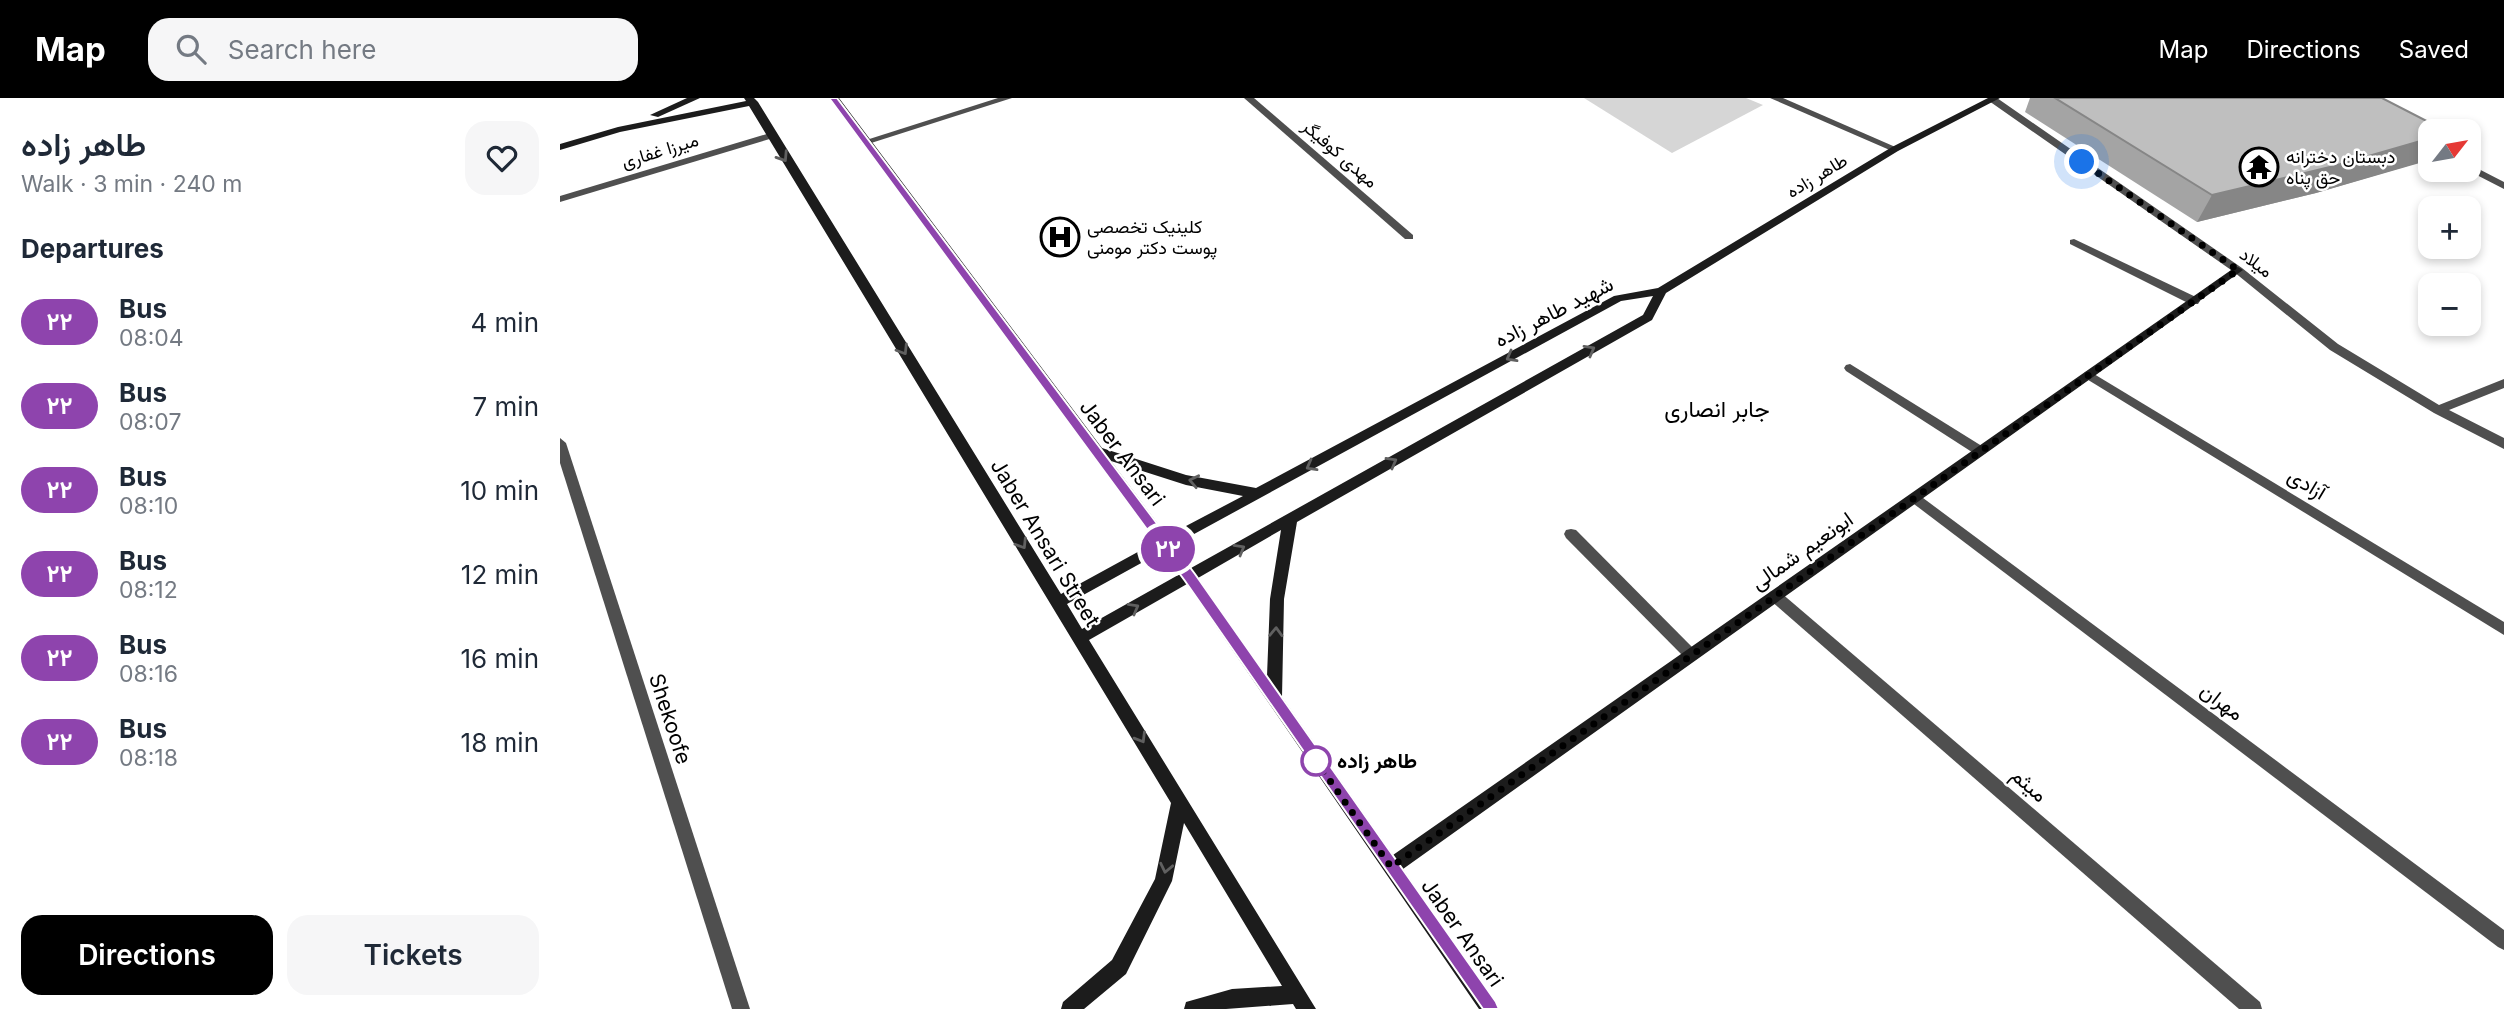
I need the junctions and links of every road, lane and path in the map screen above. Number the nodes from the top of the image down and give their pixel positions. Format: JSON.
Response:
{"nodes":[{"id":1,"x":695,"y":98,"type":"edge"},
{"id":2,"x":834,"y":98,"type":"edge"},
{"id":3,"x":1007,"y":98,"type":"edge"},
{"id":4,"x":1249,"y":98,"type":"edge"},
{"id":5,"x":1775,"y":98,"type":"edge"},
{"id":6,"x":1994,"y":99,"type":"edge"},
{"id":7,"x":751,"y":100,"type":"edge"},
{"id":8,"x":618,"y":130,"type":"junction"},
{"id":9,"x":770,"y":136,"type":"junction"},
{"id":10,"x":865,"y":142,"type":"junction"},
{"id":11,"x":560,"y":147,"type":"edge"},
{"id":12,"x":1895,"y":149,"type":"junction"},
{"id":13,"x":2482,"y":174,"type":"edge"},
{"id":14,"x":2504,"y":186,"type":"edge"},
{"id":15,"x":560,"y":200,"type":"edge"},
{"id":16,"x":1409,"y":237,"type":"dead end"},
{"id":17,"x":2074,"y":242,"type":"dead end"},
{"id":18,"x":2238,"y":270,"type":"junction"},
{"id":19,"x":1661,"y":291,"type":"junction"},
{"id":20,"x":2194,"y":301,"type":"junction"},
{"id":21,"x":1850,"y":368,"type":"dead end"},
{"id":22,"x":2089,"y":375,"type":"junction"},
{"id":23,"x":2504,"y":383,"type":"edge"},
{"id":24,"x":2438,"y":410,"type":"junction"},
{"id":25,"x":560,"y":443,"type":"edge"},
{"id":26,"x":2504,"y":444,"type":"edge"},
{"id":27,"x":1980,"y":451,"type":"junction"},
{"id":28,"x":1095,"y":452,"type":"junction"},
{"id":29,"x":1261,"y":494,"type":"junction"},
{"id":30,"x":1915,"y":497,"type":"junction"},
{"id":31,"x":1290,"y":520,"type":"junction"},
{"id":32,"x":1571,"y":534,"type":"dead end"},
{"id":33,"x":1165,"y":546,"type":"junction"},
{"id":34,"x":1190,"y":578,"type":"junction"},
{"id":35,"x":1775,"y":596,"type":"junction"},
{"id":36,"x":1058,"y":603,"type":"junction"},
{"id":37,"x":2504,"y":629,"type":"edge"},
{"id":38,"x":1079,"y":638,"type":"junction"},
{"id":39,"x":1691,"y":655,"type":"junction"},
{"id":40,"x":1274,"y":700,"type":"junction"},
{"id":41,"x":1180,"y":801,"type":"junction"},
{"id":42,"x":1391,"y":867,"type":"junction"},
{"id":43,"x":2504,"y":941,"type":"edge"},
{"id":44,"x":1303,"y":1002,"type":"edge"},
{"id":45,"x":741,"y":1009,"type":"edge"},
{"id":46,"x":1070,"y":1009,"type":"edge"},
{"id":47,"x":1193,"y":1009,"type":"edge"},
{"id":48,"x":1490,"y":1009,"type":"edge"},
{"id":49,"x":2253,"y":1009,"type":"edge"}],
"edges":[{"from":1,"to":8,"type":"main road"},
{"from":2,"to":10,"type":"main road","name":"Jaber Ansari"},
{"from":3,"to":10,"type":"street"},
{"from":4,"to":16,"type":"street","name":"مهدی کوفیگر"},
{"from":5,"to":12,"type":"street"},
{"from":6,"to":12,"type":"main road","name":"طاهر زاده"},
{"from":6,"to":18,"type":"street","name":"میلاد"},
{"from":7,"to":8,"type":"main road"},
{"from":7,"to":9,"type":"main road","name":"Jaber Ansari Street"},
{"from":8,"to":11,"type":"main road"},
{"from":9,"to":15,"type":"street","name":"میرزا غفاری"},
{"from":9,"to":36,"type":"main road","name":"Jaber Ansari Street","one_way":true},
{"from":10,"to":28,"type":"main road","name":"Jaber Ansari"},
{"from":12,"to":19,"type":"main road","name":"طاهر زاده"},
{"from":13,"to":14,"type":"street"},
{"from":17,"to":20,"type":"street"},
{"from":18,"to":20,"type":"main road","name":"ابونعیم شمالی"},
{"from":18,"to":24,"type":"street","name":"میلاد"},
{"from":19,"to":29,"type":"main road","name":"شهید طاهر زاده","one_way":true},
{"from":31,"to":19,"type":"main road","one_way":true},
{"from":20,"to":22,"type":"main road","name":"ابونعیم شمالی"},
{"from":21,"to":27,"type":"street"},
{"from":22,"to":27,"type":"main road","name":"ابونعیم شمالی"},
{"from":22,"to":37,"type":"street","name":"آزادی"},
{"from":23,"to":24,"type":"street"},
{"from":24,"to":26,"type":"street","name":"میلاد"},
{"from":25,"to":45,"type":"street","name":"Shekoofe"},
{"from":27,"to":30,"type":"main road","name":"ابونعیم شمالی"},
{"from":29,"to":28,"type":"main road","one_way":true},
{"from":28,"to":33,"type":"main road","name":"Jaber Ansari"},
{"from":29,"to":33,"type":"main road","name":"شهید طاهر زاده"},
{"from":30,"to":35,"type":"main road","name":"ابونعیم شمالی"},
{"from":30,"to":43,"type":"street","name":"مهران"},
{"from":34,"to":31,"type":"main road","one_way":true},
{"from":40,"to":31,"type":"main road","one_way":true},
{"from":32,"to":39,"type":"street"},
{"from":33,"to":34,"type":"main road","name":"Jaber Ansari"},
{"from":33,"to":36,"type":"main road","name":"شهید طاهر زاده"},
{"from":38,"to":34,"type":"main road","one_way":true},
{"from":34,"to":40,"type":"main road","name":"Jaber Ansari"},
{"from":35,"to":39,"type":"main road","name":"ابونعیم شمالی"},
{"from":35,"to":49,"type":"street","name":"میثم"},
{"from":36,"to":38,"type":"main road","name":"Jaber Ansari Street"},
{"from":38,"to":41,"type":"main road","name":"Jaber Ansari Street","one_way":true},
{"from":39,"to":42,"type":"main road","name":"ابونعیم شمالی"},
{"from":40,"to":42,"type":"main road","name":"Jaber Ansari"},
{"from":41,"to":44,"type":"main road","name":"Jaber Ansari Street"},
{"from":41,"to":46,"type":"main road","one_way":true},
{"from":42,"to":48,"type":"main road","name":"Jaber Ansari"},
{"from":44,"to":47,"type":"main road"}]}
